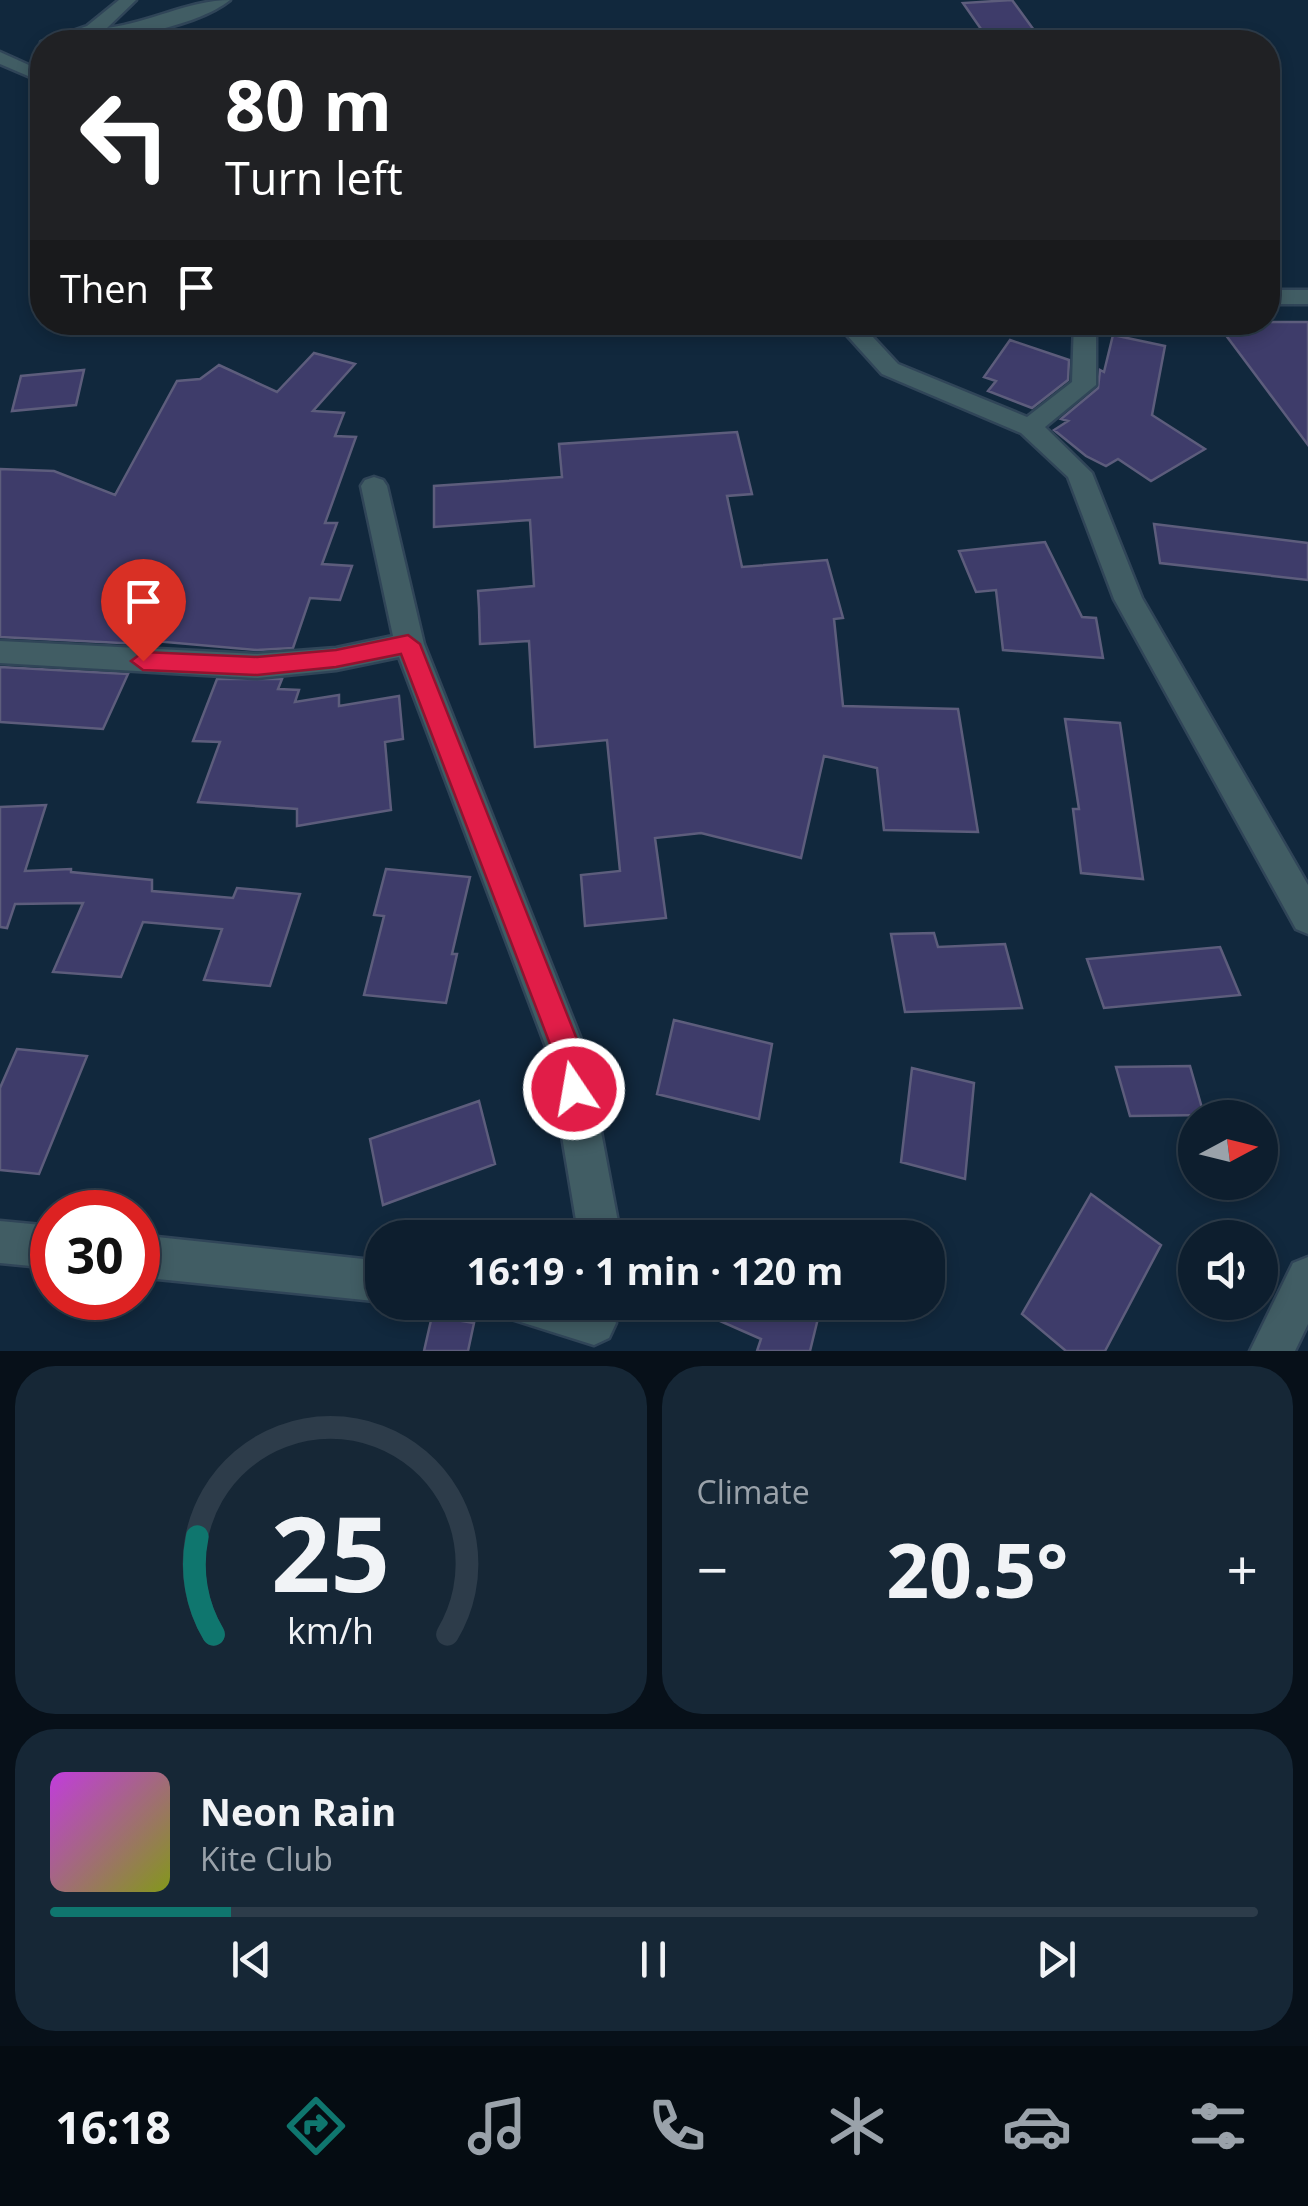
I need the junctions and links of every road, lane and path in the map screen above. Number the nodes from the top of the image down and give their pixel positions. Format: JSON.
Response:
{"nodes":[{"id":1,"x":128,"y":0,"type":"edge"},
{"id":2,"x":222,"y":0,"type":"edge"},
{"id":3,"x":95,"y":30,"type":"edge"},
{"id":4,"x":142,"y":30,"type":"edge"},
{"id":5,"x":1280,"y":297,"type":"edge"},
{"id":6,"x":1308,"y":297,"type":"edge"},
{"id":7,"x":858,"y":335,"type":"edge"},
{"id":8,"x":1085,"y":335,"type":"edge"},
{"id":9,"x":1030,"y":428,"type":"junction"},
{"id":10,"x":374,"y":486,"type":"dead end"},
{"id":11,"x":408,"y":644,"type":"junction"},
{"id":12,"x":0,"y":652,"type":"edge"},
{"id":13,"x":1308,"y":918,"type":"edge"},
{"id":14,"x":597,"y":1220,"type":"edge"},
{"id":15,"x":0,"y":1242,"type":"edge"},
{"id":16,"x":30,"y":1245,"type":"edge"},
{"id":17,"x":160,"y":1258,"type":"edge"},
{"id":18,"x":1308,"y":1278,"type":"edge"},
{"id":19,"x":365,"y":1280,"type":"edge"},
{"id":20,"x":1272,"y":1351,"type":"edge"}],
"edges":[{"from":1,"to":3,"type":"street"},
{"from":2,"to":4,"type":"street"},
{"from":5,"to":6,"type":"street"},
{"from":7,"to":9,"type":"street"},
{"from":8,"to":9,"type":"street"},
{"from":9,"to":13,"type":"street"},
{"from":10,"to":11,"type":"street"},
{"from":11,"to":12,"type":"street"},
{"from":11,"to":14,"type":"street"},
{"from":15,"to":16,"type":"street"},
{"from":17,"to":19,"type":"street"},
{"from":18,"to":20,"type":"street"}]}
